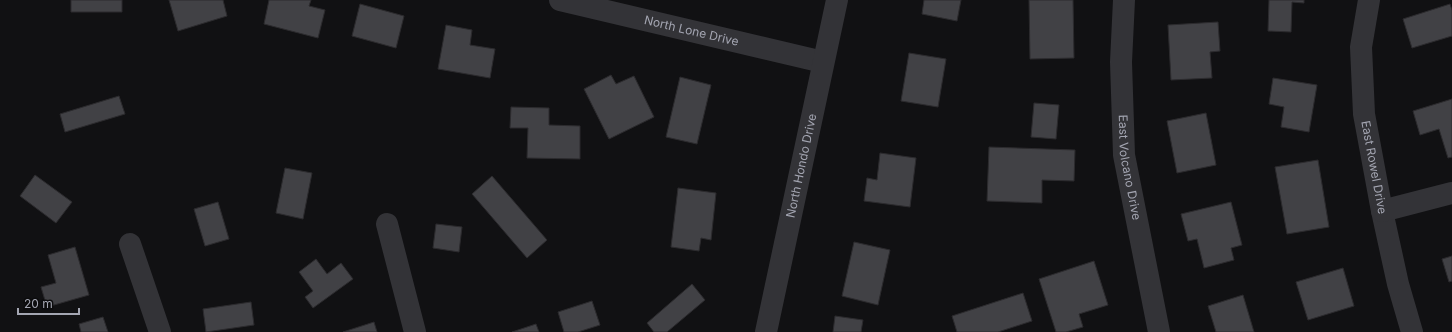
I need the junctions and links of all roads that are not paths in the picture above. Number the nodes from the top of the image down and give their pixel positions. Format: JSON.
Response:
{"nodes":[{"id":1,"x":560,"y":0,"type":"edge"},
{"id":2,"x":837,"y":0,"type":"edge"},
{"id":3,"x":1124,"y":0,"type":"edge"},
{"id":4,"x":1370,"y":0,"type":"edge"},
{"id":5,"x":823,"y":62,"type":"junction"},
{"id":6,"x":1452,"y":193,"type":"edge"},
{"id":7,"x":1382,"y":211,"type":"junction"},
{"id":8,"x":387,"y":224,"type":"dead end"},
{"id":9,"x":130,"y":244,"type":"dead end"},
{"id":10,"x":160,"y":332,"type":"edge"},
{"id":11,"x":415,"y":332,"type":"edge"},
{"id":12,"x":766,"y":332,"type":"edge"},
{"id":13,"x":1159,"y":332,"type":"edge"},
{"id":14,"x":1412,"y":332,"type":"edge"}],
"edges":[{"from":1,"to":5,"type":"street","name":"North Lone Drive"},
{"from":2,"to":5,"type":"street","name":"North Hondo Drive"},
{"from":3,"to":13,"type":"street","name":"East Volcano Drive"},
{"from":4,"to":7,"type":"street","name":"East Rowel Drive"},
{"from":5,"to":12,"type":"street","name":"North Hondo Drive"},
{"from":6,"to":7,"type":"street"},
{"from":7,"to":14,"type":"street","name":"East Rowel Drive"},
{"from":8,"to":11,"type":"street"},
{"from":9,"to":10,"type":"street"}]}
